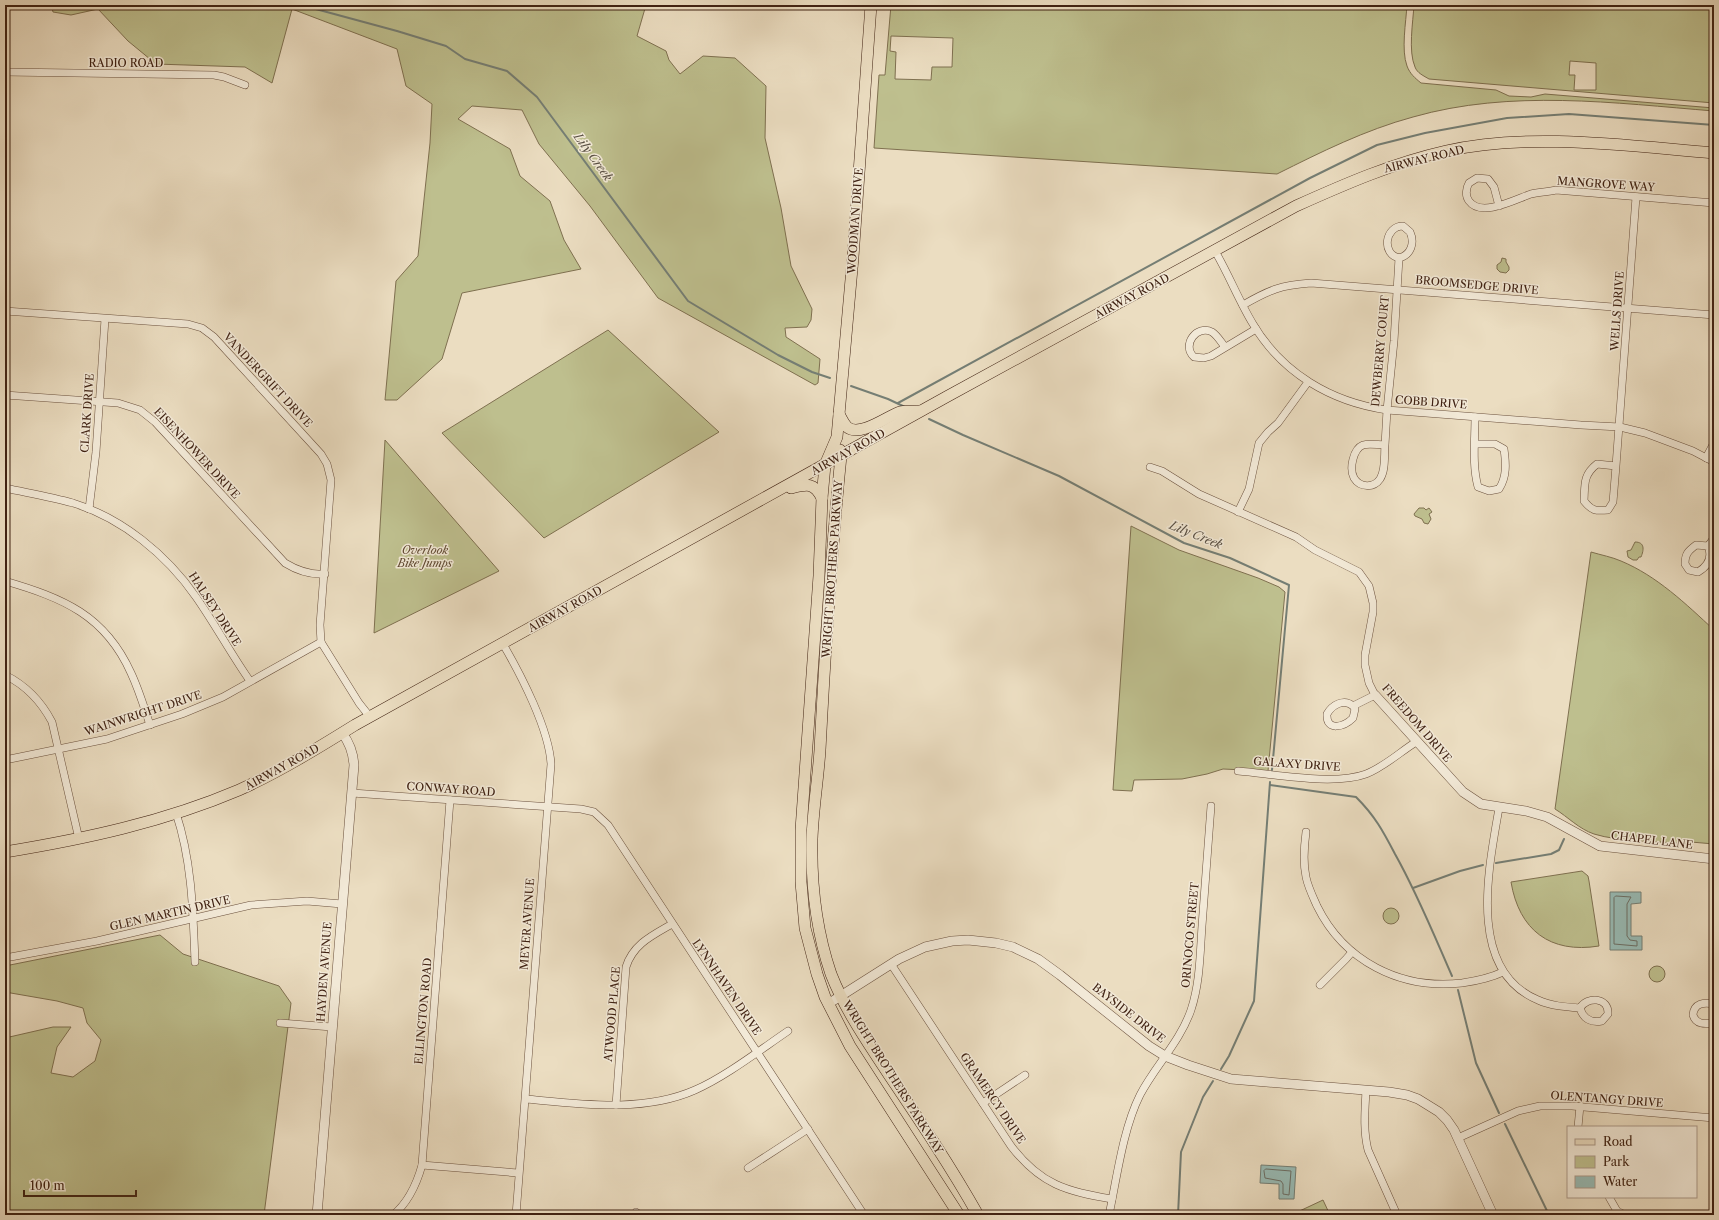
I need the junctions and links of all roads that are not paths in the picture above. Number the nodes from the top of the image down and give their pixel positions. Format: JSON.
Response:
{"nodes":[{"id":1,"x":871,"y":5,"type":"edge"},
{"id":2,"x":5,"y":72,"type":"edge"},
{"id":3,"x":244,"y":85,"type":"dead end"},
{"id":4,"x":1714,"y":153,"type":"edge"},
{"id":5,"x":1636,"y":197,"type":"junction"},
{"id":6,"x":1714,"y":203,"type":"edge"},
{"id":7,"x":1499,"y":206,"type":"junction"},
{"id":8,"x":1215,"y":251,"type":"junction"},
{"id":9,"x":1399,"y":258,"type":"junction"},
{"id":10,"x":1396,"y":289,"type":"junction"},
{"id":11,"x":1243,"y":305,"type":"junction"},
{"id":12,"x":1628,"y":308,"type":"junction"},
{"id":13,"x":5,"y":312,"type":"edge"},
{"id":14,"x":1714,"y":315,"type":"edge"},
{"id":15,"x":105,"y":319,"type":"junction"},
{"id":16,"x":1256,"y":329,"type":"junction"},
{"id":17,"x":1224,"y":347,"type":"junction"},
{"id":18,"x":1308,"y":382,"type":"junction"},
{"id":19,"x":5,"y":395,"type":"edge"},
{"id":20,"x":99,"y":402,"type":"junction"},
{"id":21,"x":1387,"y":410,"type":"junction"},
{"id":22,"x":922,"y":411,"type":"junction"},
{"id":23,"x":839,"y":414,"type":"junction"},
{"id":24,"x":1476,"y":417,"type":"junction"},
{"id":25,"x":1620,"y":426,"type":"junction"},
{"id":26,"x":836,"y":438,"type":"junction"},
{"id":27,"x":1714,"y":443,"type":"edge"},
{"id":28,"x":1475,"y":444,"type":"junction"},
{"id":29,"x":1385,"y":445,"type":"junction"},
{"id":30,"x":841,"y":456,"type":"junction"},
{"id":31,"x":1706,"y":458,"type":"junction"},
{"id":32,"x":1714,"y":462,"type":"edge"},
{"id":33,"x":828,"y":463,"type":"junction"},
{"id":34,"x":1616,"y":466,"type":"junction"},
{"id":35,"x":1150,"y":467,"type":"dead end"},
{"id":36,"x":5,"y":488,"type":"edge"},
{"id":37,"x":779,"y":490,"type":"junction"},
{"id":38,"x":822,"y":498,"type":"junction"},
{"id":39,"x":89,"y":509,"type":"junction"},
{"id":40,"x":1238,"y":512,"type":"junction"},
{"id":41,"x":1714,"y":538,"type":"edge"},
{"id":42,"x":1708,"y":546,"type":"dead end"},
{"id":43,"x":832,"y":556,"type":"junction"},
{"id":44,"x":325,"y":574,"type":"junction"},
{"id":45,"x":5,"y":581,"type":"edge"},
{"id":46,"x":321,"y":642,"type":"junction"},
{"id":47,"x":503,"y":644,"type":"junction"},
{"id":48,"x":5,"y":676,"type":"edge"},
{"id":49,"x":250,"y":681,"type":"junction"},
{"id":50,"x":1375,"y":695,"type":"junction"},
{"id":51,"x":1353,"y":706,"type":"dead end"},
{"id":52,"x":370,"y":717,"type":"junction"},
{"id":53,"x":150,"y":725,"type":"junction"},
{"id":54,"x":342,"y":733,"type":"junction"},
{"id":55,"x":1416,"y":742,"type":"junction"},
{"id":56,"x":59,"y":750,"type":"junction"},
{"id":57,"x":5,"y":760,"type":"edge"},
{"id":58,"x":1238,"y":771,"type":"dead end"},
{"id":59,"x":352,"y":793,"type":"junction"},
{"id":60,"x":450,"y":800,"type":"junction"},
{"id":61,"x":1211,"y":806,"type":"dead end"},
{"id":62,"x":548,"y":807,"type":"junction"},
{"id":63,"x":1499,"y":808,"type":"junction"},
{"id":64,"x":176,"y":813,"type":"junction"},
{"id":65,"x":1306,"y":832,"type":"dead end"},
{"id":66,"x":79,"y":839,"type":"junction"},
{"id":67,"x":5,"y":852,"type":"edge"},
{"id":68,"x":1714,"y":859,"type":"edge"},
{"id":69,"x":342,"y":904,"type":"junction"},
{"id":70,"x":193,"y":920,"type":"junction"},
{"id":71,"x":672,"y":924,"type":"junction"},
{"id":72,"x":1352,"y":952,"type":"junction"},
{"id":73,"x":5,"y":958,"type":"edge"},
{"id":74,"x":194,"y":962,"type":"dead end"},
{"id":75,"x":891,"y":964,"type":"junction"},
{"id":76,"x":1503,"y":972,"type":"junction"},
{"id":77,"x":1320,"y":985,"type":"dead end"},
{"id":78,"x":841,"y":996,"type":"junction"},
{"id":79,"x":828,"y":1004,"type":"junction"},
{"id":80,"x":1714,"y":1004,"type":"edge"},
{"id":81,"x":1580,"y":1008,"type":"dead end"},
{"id":82,"x":280,"y":1023,"type":"dead end"},
{"id":83,"x":1714,"y":1023,"type":"edge"},
{"id":84,"x":332,"y":1027,"type":"junction"},
{"id":85,"x":788,"y":1031,"type":"dead end"},
{"id":86,"x":757,"y":1052,"type":"junction"},
{"id":87,"x":1165,"y":1056,"type":"junction"},
{"id":88,"x":1025,"y":1075,"type":"dead end"},
{"id":89,"x":1366,"y":1090,"type":"junction"},
{"id":90,"x":526,"y":1099,"type":"junction"},
{"id":91,"x":983,"y":1103,"type":"junction"},
{"id":92,"x":616,"y":1105,"type":"junction"},
{"id":93,"x":1580,"y":1106,"type":"junction"},
{"id":94,"x":1714,"y":1118,"type":"edge"},
{"id":95,"x":1578,"y":1126,"type":"edge"},
{"id":96,"x":808,"y":1129,"type":"junction"},
{"id":97,"x":1458,"y":1138,"type":"junction"},
{"id":98,"x":422,"y":1165,"type":"junction"},
{"id":99,"x":748,"y":1168,"type":"dead end"},
{"id":100,"x":518,"y":1173,"type":"junction"},
{"id":101,"x":1610,"y":1198,"type":"edge"},
{"id":102,"x":1112,"y":1199,"type":"junction"},
{"id":103,"x":317,"y":1215,"type":"edge"},
{"id":104,"x":393,"y":1215,"type":"edge"},
{"id":105,"x":516,"y":1215,"type":"edge"},
{"id":106,"x":864,"y":1215,"type":"edge"},
{"id":107,"x":959,"y":1215,"type":"edge"},
{"id":108,"x":978,"y":1215,"type":"edge"},
{"id":109,"x":1109,"y":1215,"type":"edge"},
{"id":110,"x":1396,"y":1215,"type":"edge"},
{"id":111,"x":1493,"y":1215,"type":"edge"},
{"id":112,"x":1625,"y":1215,"type":"edge"}],
"edges":[{"from":1,"to":23,"type":"main road","name":"WOODMAN DRIVE"},
{"from":2,"to":3,"type":"street","name":"RADIO ROAD"},
{"from":4,"to":8,"type":"main road","name":"AIRWAY ROAD"},
{"from":5,"to":6,"type":"street","name":"MANGROVE WAY"},
{"from":5,"to":7,"type":"street","name":"MANGROVE WAY"},
{"from":5,"to":12,"type":"street","name":"WELLS DRIVE"},
{"from":7,"to":7,"type":"street","name":"MANGROVE WAY"},
{"from":8,"to":11,"type":"street","name":"COBB DRIVE"},
{"from":8,"to":22,"type":"main road","name":"AIRWAY ROAD"},
{"from":9,"to":9,"type":"street"},
{"from":9,"to":10,"type":"street","name":"DEWBERRY COURT"},
{"from":10,"to":11,"type":"street","name":"BROOMSEDGE DRIVE"},
{"from":10,"to":12,"type":"street","name":"BROOMSEDGE DRIVE"},
{"from":10,"to":21,"type":"street","name":"DEWBERRY COURT"},
{"from":11,"to":16,"type":"street","name":"COBB DRIVE"},
{"from":12,"to":14,"type":"street","name":"BROOMSEDGE DRIVE"},
{"from":12,"to":25,"type":"street","name":"WELLS DRIVE"},
{"from":13,"to":15,"type":"street","name":"VANDERGRIFT DRIVE"},
{"from":15,"to":20,"type":"street","name":"CLARK DRIVE"},
{"from":15,"to":44,"type":"street","name":"VANDERGRIFT DRIVE"},
{"from":16,"to":17,"type":"street"},
{"from":16,"to":18,"type":"street","name":"COBB DRIVE"},
{"from":17,"to":17,"type":"street"},
{"from":18,"to":21,"type":"street","name":"COBB DRIVE"},
{"from":18,"to":40,"type":"street"},
{"from":19,"to":20,"type":"street","name":"EISENHOWER DRIVE"},
{"from":20,"to":39,"type":"street","name":"CLARK DRIVE"},
{"from":20,"to":44,"type":"street","name":"EISENHOWER DRIVE"},
{"from":21,"to":24,"type":"street","name":"COBB DRIVE"},
{"from":21,"to":29,"type":"street","name":"DEWBERRY COURT"},
{"from":22,"to":23,"type":"main road"},
{"from":22,"to":30,"type":"main road","name":"AIRWAY ROAD"},
{"from":23,"to":26,"type":"main road","name":"WOODMAN DRIVE"},
{"from":24,"to":25,"type":"street","name":"COBB DRIVE"},
{"from":24,"to":28,"type":"street"},
{"from":25,"to":31,"type":"street","name":"COBB DRIVE"},
{"from":25,"to":34,"type":"street","name":"WELLS DRIVE"},
{"from":26,"to":30,"type":"main road","name":"WRIGHT BROTHERS PARKWAY"},
{"from":26,"to":33,"type":"main road","name":"WRIGHT BROTHERS PARKWAY"},
{"from":27,"to":31,"type":"street"},
{"from":28,"to":28,"type":"street"},
{"from":29,"to":29,"type":"street","name":"DEWBERRY COURT"},
{"from":30,"to":33,"type":"main road","name":"AIRWAY ROAD"},
{"from":30,"to":43,"type":"main road","name":"WRIGHT BROTHERS PARKWAY"},
{"from":31,"to":32,"type":"street","name":"COBB DRIVE"},
{"from":33,"to":37,"type":"main road","name":"AIRWAY ROAD"},
{"from":33,"to":38,"type":"main road","name":"WRIGHT BROTHERS PARKWAY"},
{"from":33,"to":43,"type":"main road"},
{"from":34,"to":34,"type":"street","name":"WELLS DRIVE"},
{"from":35,"to":40,"type":"street"},
{"from":36,"to":39,"type":"street","name":"HALSEY DRIVE"},
{"from":37,"to":38,"type":"main road"},
{"from":37,"to":47,"type":"main road","name":"AIRWAY ROAD"},
{"from":38,"to":79,"type":"main road","name":"WRIGHT BROTHERS PARKWAY"},
{"from":39,"to":49,"type":"street","name":"HALSEY DRIVE"},
{"from":40,"to":50,"type":"street","name":"FREEDOM DRIVE"},
{"from":41,"to":42,"type":"street"},
{"from":43,"to":78,"type":"main road","name":"WRIGHT BROTHERS PARKWAY"},
{"from":44,"to":46,"type":"street","name":"VANDERGRIFT DRIVE"},
{"from":45,"to":53,"type":"street"},
{"from":46,"to":49,"type":"street","name":"WAINWRIGHT DRIVE"},
{"from":46,"to":52,"type":"street"},
{"from":47,"to":52,"type":"main road","name":"AIRWAY ROAD"},
{"from":47,"to":62,"type":"street","name":"MEYER AVENUE"},
{"from":48,"to":56,"type":"street"},
{"from":49,"to":53,"type":"street","name":"WAINWRIGHT DRIVE"},
{"from":50,"to":51,"type":"street"},
{"from":50,"to":55,"type":"street","name":"FREEDOM DRIVE"},
{"from":52,"to":54,"type":"main road","name":"AIRWAY ROAD"},
{"from":53,"to":56,"type":"street","name":"WAINWRIGHT DRIVE"},
{"from":54,"to":59,"type":"street","name":"HAYDEN AVENUE"},
{"from":54,"to":64,"type":"main road","name":"AIRWAY ROAD"},
{"from":55,"to":58,"type":"street","name":"GALAXY DRIVE"},
{"from":55,"to":63,"type":"street","name":"FREEDOM DRIVE"},
{"from":56,"to":57,"type":"street","name":"WAINWRIGHT DRIVE"},
{"from":56,"to":66,"type":"street"},
{"from":59,"to":60,"type":"street","name":"CONWAY ROAD"},
{"from":59,"to":69,"type":"street","name":"HAYDEN AVENUE"},
{"from":60,"to":62,"type":"street","name":"CONWAY ROAD"},
{"from":60,"to":98,"type":"street","name":"ELLINGTON ROAD"},
{"from":61,"to":87,"type":"street","name":"ORINOCO STREET"},
{"from":62,"to":71,"type":"street","name":"LYNNHAVEN DRIVE"},
{"from":62,"to":90,"type":"street","name":"MEYER AVENUE"},
{"from":63,"to":68,"type":"street","name":"CHAPEL LANE"},
{"from":63,"to":76,"type":"street"},
{"from":64,"to":66,"type":"main road","name":"AIRWAY ROAD"},
{"from":64,"to":70,"type":"street"},
{"from":65,"to":72,"type":"street"},
{"from":66,"to":67,"type":"main road","name":"AIRWAY ROAD"},
{"from":69,"to":70,"type":"street","name":"GLEN MARTIN DRIVE"},
{"from":69,"to":84,"type":"street","name":"HAYDEN AVENUE"},
{"from":70,"to":73,"type":"street","name":"GLEN MARTIN DRIVE"},
{"from":70,"to":74,"type":"street"},
{"from":71,"to":86,"type":"street","name":"LYNNHAVEN DRIVE"},
{"from":71,"to":92,"type":"street","name":"ATWOOD PLACE"},
{"from":72,"to":76,"type":"street"},
{"from":72,"to":77,"type":"street"},
{"from":75,"to":78,"type":"street","name":"BAYSIDE DRIVE"},
{"from":75,"to":87,"type":"street","name":"BAYSIDE DRIVE"},
{"from":75,"to":91,"type":"street","name":"GRAMERCY DRIVE"},
{"from":76,"to":81,"type":"street"},
{"from":78,"to":79,"type":"street","name":"BAYSIDE DRIVE"},
{"from":78,"to":108,"type":"main road","name":"WRIGHT BROTHERS PARKWAY"},
{"from":79,"to":107,"type":"main road","name":"WRIGHT BROTHERS PARKWAY"},
{"from":80,"to":83,"type":"street"},
{"from":82,"to":84,"type":"street"},
{"from":84,"to":103,"type":"street","name":"HAYDEN AVENUE"},
{"from":85,"to":86,"type":"street"},
{"from":86,"to":92,"type":"street"},
{"from":86,"to":96,"type":"street","name":"LYNNHAVEN DRIVE"},
{"from":87,"to":89,"type":"street","name":"BAYSIDE DRIVE"},
{"from":87,"to":102,"type":"street","name":"ORINOCO STREET"},
{"from":88,"to":91,"type":"street"},
{"from":89,"to":97,"type":"street","name":"BAYSIDE DRIVE"},
{"from":89,"to":110,"type":"street"},
{"from":90,"to":92,"type":"street"},
{"from":90,"to":100,"type":"street","name":"MEYER AVENUE"},
{"from":91,"to":102,"type":"street","name":"GRAMERCY DRIVE"},
{"from":93,"to":94,"type":"street","name":"OLENTANGY DRIVE"},
{"from":93,"to":95,"type":"street"},
{"from":93,"to":97,"type":"street","name":"OLENTANGY DRIVE"},
{"from":96,"to":99,"type":"street"},
{"from":96,"to":106,"type":"street","name":"LYNNHAVEN DRIVE"},
{"from":97,"to":111,"type":"street","name":"BAYSIDE DRIVE"},
{"from":98,"to":100,"type":"street"},
{"from":98,"to":104,"type":"street","name":"ELLINGTON ROAD"},
{"from":100,"to":105,"type":"street","name":"MEYER AVENUE"},
{"from":101,"to":112,"type":"street"},
{"from":102,"to":109,"type":"street","name":"ORINOCO STREET"}]}
